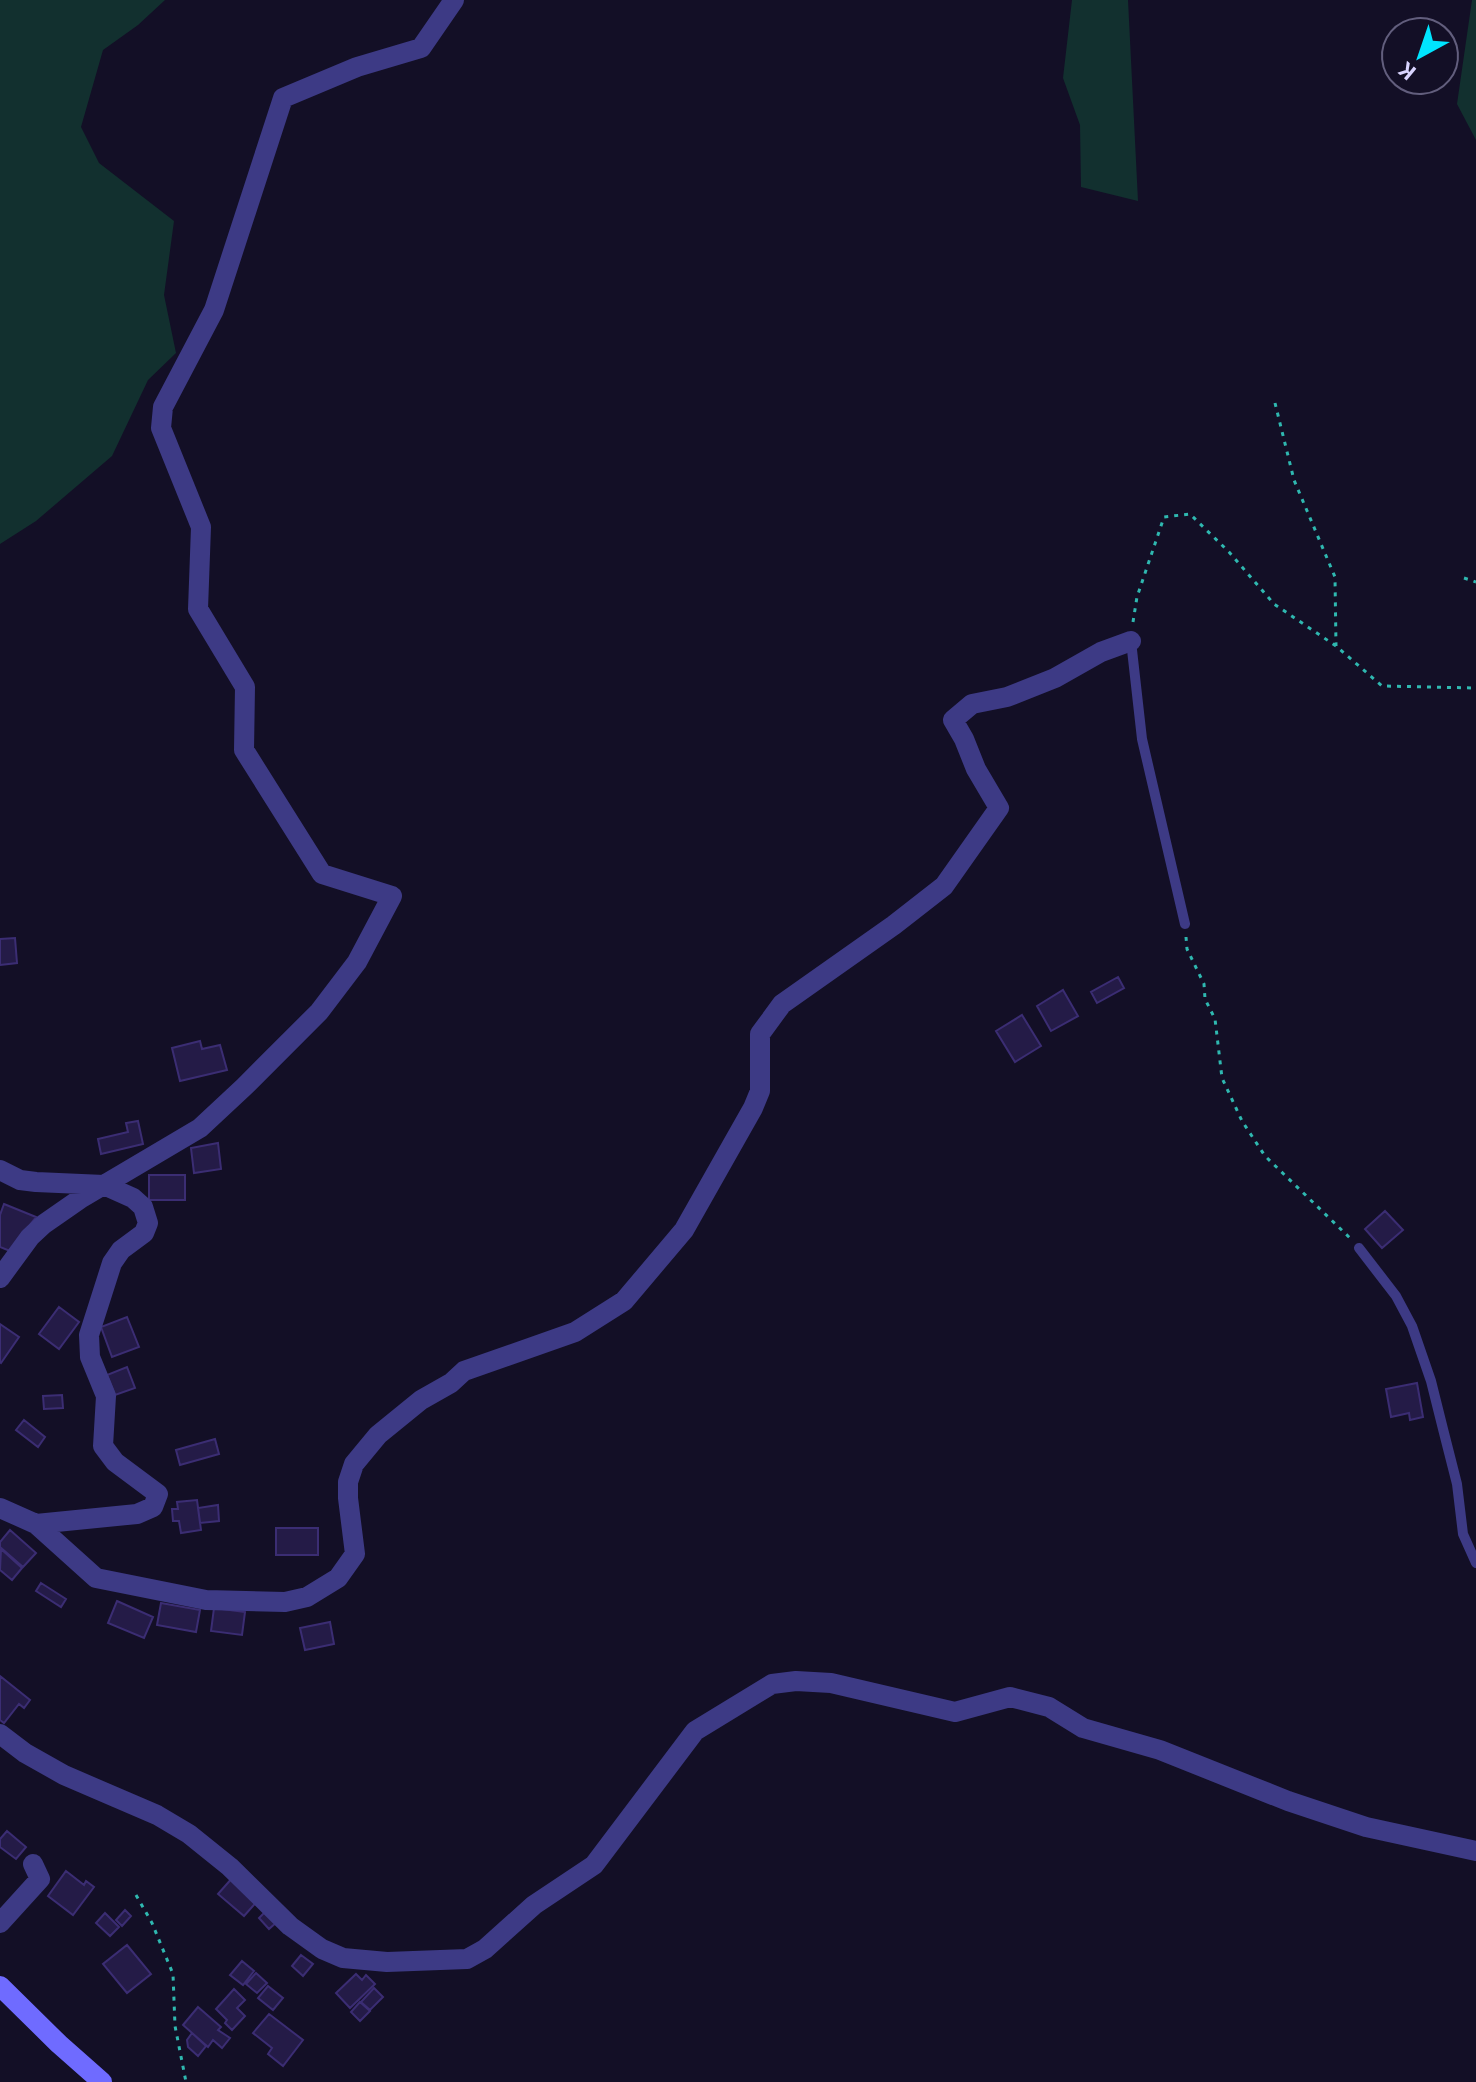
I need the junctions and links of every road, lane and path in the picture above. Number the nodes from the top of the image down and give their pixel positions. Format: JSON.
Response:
{"nodes":[{"id":1,"x":454,"y":0,"type":"edge"},
{"id":2,"x":1275,"y":403,"type":"dead end"},
{"id":3,"x":1464,"y":578,"type":"dead end"},
{"id":4,"x":1476,"y":582,"type":"edge"},
{"id":5,"x":1131,"y":641,"type":"junction"},
{"id":6,"x":1336,"y":646,"type":"junction"},
{"id":7,"x":1476,"y":688,"type":"edge"},
{"id":8,"x":1185,"y":924,"type":"joint"},
{"id":9,"x":0,"y":1170,"type":"edge"},
{"id":10,"x":104,"y":1185,"type":"junction"},
{"id":11,"x":1359,"y":1248,"type":"joint"},
{"id":12,"x":0,"y":1278,"type":"edge"},
{"id":13,"x":0,"y":1508,"type":"edge"},
{"id":14,"x":36,"y":1524,"type":"junction"},
{"id":15,"x":1476,"y":1563,"type":"edge"},
{"id":16,"x":0,"y":1734,"type":"edge"},
{"id":17,"x":1476,"y":1851,"type":"edge"},
{"id":18,"x":33,"y":1864,"type":"dead end"},
{"id":19,"x":136,"y":1895,"type":"dead end"},
{"id":20,"x":0,"y":1923,"type":"edge"},
{"id":21,"x":0,"y":1986,"type":"edge"},
{"id":22,"x":92,"y":2079,"type":"edge"},
{"id":23,"x":186,"y":2082,"type":"edge"}],
"edges":[{"from":1,"to":10,"type":"street"},
{"from":2,"to":6,"type":"path"},
{"from":3,"to":4,"type":"path"},
{"from":5,"to":6,"type":"path"},
{"from":5,"to":8,"type":"lane"},
{"from":5,"to":14,"type":"street"},
{"from":6,"to":7,"type":"path"},
{"from":8,"to":11,"type":"path"},
{"from":9,"to":10,"type":"street"},
{"from":10,"to":12,"type":"street"},
{"from":10,"to":14,"type":"street"},
{"from":11,"to":15,"type":"lane"},
{"from":13,"to":14,"type":"street"},
{"from":16,"to":17,"type":"street"},
{"from":18,"to":20,"type":"street"},
{"from":19,"to":23,"type":"path"},
{"from":21,"to":22,"type":"street"}]}
